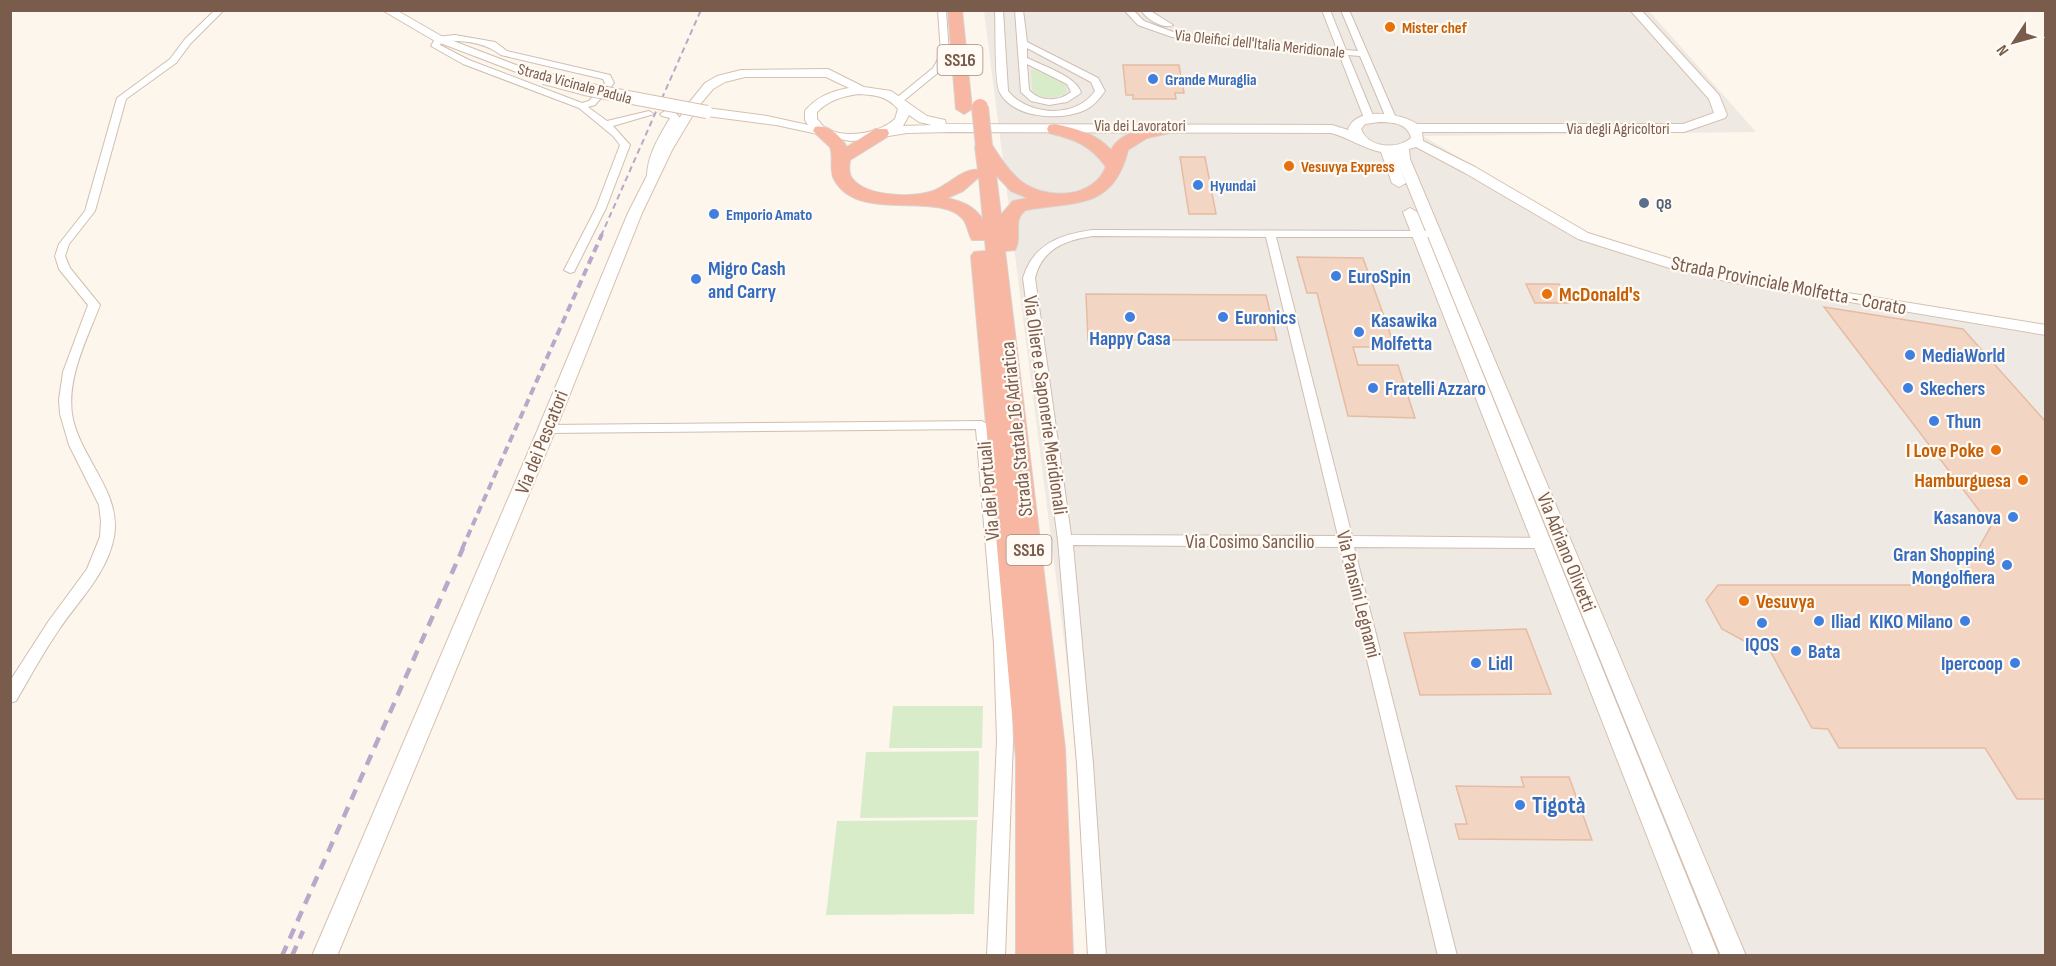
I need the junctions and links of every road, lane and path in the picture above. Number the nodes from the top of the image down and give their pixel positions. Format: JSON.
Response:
{"nodes":[{"id":1,"x":220,"y":10,"type":"edge"},
{"id":2,"x":387,"y":10,"type":"edge"},
{"id":3,"x":942,"y":10,"type":"edge"},
{"id":4,"x":955,"y":10,"type":"edge"},
{"id":5,"x":969,"y":10,"type":"edge"},
{"id":6,"x":999,"y":10,"type":"edge"},
{"id":7,"x":1019,"y":10,"type":"edge"},
{"id":8,"x":1128,"y":10,"type":"edge"},
{"id":9,"x":1145,"y":10,"type":"edge"},
{"id":10,"x":1326,"y":10,"type":"edge"},
{"id":11,"x":1345,"y":10,"type":"edge"},
{"id":12,"x":1635,"y":10,"type":"edge"},
{"id":13,"x":439,"y":39,"type":"junction"},
{"id":14,"x":1022,"y":41,"type":"junction"},
{"id":15,"x":1341,"y":47,"type":"junction"},
{"id":16,"x":1361,"y":49,"type":"junction"},
{"id":17,"x":1037,"y":52,"type":"junction"},
{"id":18,"x":1001,"y":53,"type":"junction"},
{"id":19,"x":1023,"y":56,"type":"junction"},
{"id":20,"x":976,"y":75,"type":"dead end"},
{"id":21,"x":926,"y":78,"type":"junction"},
{"id":22,"x":842,"y":80,"type":"junction"},
{"id":23,"x":863,"y":91,"type":"junction"},
{"id":24,"x":880,"y":93,"type":"junction"},
{"id":25,"x":831,"y":96,"type":"junction"},
{"id":26,"x":900,"y":103,"type":"junction"},
{"id":27,"x":582,"y":106,"type":"junction"},
{"id":28,"x":811,"y":111,"type":"junction"},
{"id":29,"x":649,"y":114,"type":"dead end"},
{"id":30,"x":665,"y":114,"type":"dead end"},
{"id":31,"x":1391,"y":118,"type":"junction"},
{"id":32,"x":774,"y":121,"type":"junction"},
{"id":33,"x":604,"y":125,"type":"junction"},
{"id":34,"x":1361,"y":126,"type":"junction"},
{"id":35,"x":1331,"y":128,"type":"junction"},
{"id":36,"x":1055,"y":129,"type":"junction"},
{"id":37,"x":1164,"y":129,"type":"junction"},
{"id":38,"x":821,"y":131,"type":"junction"},
{"id":39,"x":881,"y":133,"type":"junction"},
{"id":40,"x":964,"y":136,"type":"junction"},
{"id":41,"x":1405,"y":141,"type":"junction"},
{"id":42,"x":841,"y":158,"type":"junction"},
{"id":43,"x":1115,"y":168,"type":"junction"},
{"id":44,"x":972,"y":174,"type":"junction"},
{"id":45,"x":652,"y":178,"type":"junction"},
{"id":46,"x":1060,"y":199,"type":"junction"},
{"id":47,"x":907,"y":201,"type":"junction"},
{"id":48,"x":1270,"y":233,"type":"junction"},
{"id":49,"x":1426,"y":234,"type":"junction"},
{"id":50,"x":980,"y":236,"type":"junction"},
{"id":51,"x":570,"y":270,"type":"dead end"},
{"id":52,"x":1001,"y":292,"type":"junction"},
{"id":53,"x":2046,"y":330,"type":"edge"},
{"id":54,"x":547,"y":429,"type":"junction"},
{"id":55,"x":1065,"y":540,"type":"junction"},
{"id":56,"x":1347,"y":542,"type":"junction"},
{"id":57,"x":1544,"y":543,"type":"junction"},
{"id":58,"x":10,"y":696,"type":"edge"},
{"id":59,"x":324,"y":956,"type":"edge"},
{"id":60,"x":996,"y":956,"type":"edge"},
{"id":61,"x":1033,"y":956,"type":"edge"},
{"id":62,"x":1056,"y":956,"type":"edge"},
{"id":63,"x":1097,"y":956,"type":"edge"},
{"id":64,"x":1448,"y":956,"type":"edge"},
{"id":65,"x":1707,"y":956,"type":"edge"},
{"id":66,"x":1734,"y":956,"type":"edge"}],
"edges":[{"from":1,"to":58,"type":"street"},
{"from":2,"to":13,"type":"street","name":"Strada Vicinale Padula"},
{"from":3,"to":21,"type":"street"},
{"from":4,"to":40,"type":"highway","name":"Strada Statale 16 Adriatica","number":"SS16"},
{"from":5,"to":20,"type":"highway","number":"SS16"},
{"from":6,"to":18,"type":"street"},
{"from":7,"to":14,"type":"street"},
{"from":8,"to":15,"type":"street","name":"Via Oleifici dell'Italia Meridionale"},
{"from":9,"to":15,"type":"street","name":"Via Oleifici dell'Italia Meridionale"},
{"from":10,"to":15,"type":"street"},
{"from":11,"to":16,"type":"street"},
{"from":12,"to":41,"type":"street","name":"Via degli Agricoltori"},
{"from":13,"to":27,"type":"street"},
{"from":13,"to":27,"type":"street"},
{"from":13,"to":32,"type":"street","name":"Strada Vicinale Padula","bridge":true},
{"from":14,"to":17,"type":"street"},
{"from":14,"to":19,"type":"street"},
{"from":15,"to":16,"type":"street","name":"Via Oleifici dell'Italia Meridionale"},
{"from":15,"to":34,"type":"street"},
{"from":16,"to":31,"type":"street"},
{"from":17,"to":18,"type":"street"},
{"from":17,"to":19,"type":"street"},
{"from":18,"to":19,"type":"street"},
{"from":19,"to":19,"type":"street"},
{"from":21,"to":24,"type":"street"},
{"from":21,"to":26,"type":"street"},
{"from":22,"to":23,"type":"street","name":"Via dei Pescatori"},
{"from":22,"to":25,"type":"street"},
{"from":22,"to":45,"type":"street","name":"Via dei Pescatori"},
{"from":23,"to":24,"type":"street","name":"Strada Vicinale Padula"},
{"from":23,"to":25,"type":"street","name":"Strada Vicinale Padula"},
{"from":24,"to":26,"type":"street","name":"Strada Vicinale Padula"},
{"from":25,"to":28,"type":"street","name":"Strada Vicinale Padula"},
{"from":26,"to":39,"type":"street"},
{"from":26,"to":40,"type":"street","name":"Strada Vicinale Padula"},
{"from":27,"to":33,"type":"street"},
{"from":28,"to":32,"type":"street","name":"Strada Vicinale Padula"},
{"from":28,"to":38,"type":"street"},
{"from":29,"to":33,"type":"street"},
{"from":30,"to":45,"type":"street"},
{"from":31,"to":34,"type":"street"},
{"from":31,"to":41,"type":"street"},
{"from":32,"to":38,"type":"street","name":"Strada Vicinale Padula"},
{"from":33,"to":51,"type":"street"},
{"from":34,"to":35,"type":"street"},
{"from":34,"to":41,"type":"street"},
{"from":35,"to":37,"type":"street","name":"Via dei Lavoratori"},
{"from":35,"to":40,"type":"street","name":"Via dei Lavoratori"},
{"from":36,"to":37,"type":"street","name":"Via dei Lavoratori"},
{"from":36,"to":40,"type":"street","name":"Via dei Lavoratori"},
{"from":36,"to":43,"type":"highway"},
{"from":37,"to":43,"type":"highway"},
{"from":38,"to":39,"type":"street","name":"Strada Vicinale Padula"},
{"from":38,"to":42,"type":"highway"},
{"from":39,"to":40,"type":"street","name":"Strada Vicinale Padula"},
{"from":39,"to":42,"type":"highway"},
{"from":40,"to":44,"type":"highway","name":"Strada Statale 16 Adriatica","number":"SS16"},
{"from":40,"to":46,"type":"highway"},
{"from":40,"to":52,"type":"highway","name":"Strada Statale 16 Adriatica","number":"SS16"},
{"from":41,"to":49,"type":"street","name":"Via Adriano Olivetti"},
{"from":41,"to":53,"type":"street","name":"Strada Provinciale Molfetta - Corato"},
{"from":42,"to":47,"type":"highway"},
{"from":43,"to":46,"type":"highway"},
{"from":44,"to":47,"type":"highway"},
{"from":44,"to":50,"type":"highway","name":"Strada Statale 16 Adriatica","number":"SS16"},
{"from":45,"to":54,"type":"street","name":"Via dei Pescatori"},
{"from":46,"to":52,"type":"highway"},
{"from":47,"to":50,"type":"highway"},
{"from":48,"to":49,"type":"street","name":"Via Oliere e Saponerie Meridionali"},
{"from":48,"to":55,"type":"street","name":"Via Oliere e Saponerie Meridionali"},
{"from":48,"to":56,"type":"street","name":"Via Pansini Legnami"},
{"from":49,"to":57,"type":"street","name":"Via Adriano Olivetti"},
{"from":49,"to":66,"type":"street","name":"Via Adriano Olivetti"},
{"from":50,"to":61,"type":"highway","name":"Strada Statale 16 Adriatica","number":"SS16"},
{"from":52,"to":62,"type":"highway","name":"Strada Statale 16 Adriatica","number":"SS16"},
{"from":54,"to":59,"type":"street","name":"Via dei Pescatori"},
{"from":54,"to":60,"type":"street","name":"Via dei Portuali"},
{"from":55,"to":56,"type":"street","name":"Via Cosimo Sancilio"},
{"from":55,"to":63,"type":"street","name":"Via Oliere e Saponerie Meridionali"},
{"from":56,"to":57,"type":"street","name":"Via Cosimo Sancilio"},
{"from":56,"to":64,"type":"street","name":"Via Pansini Legnami"},
{"from":57,"to":65,"type":"street","name":"Via Adriano Olivetti"}]}
